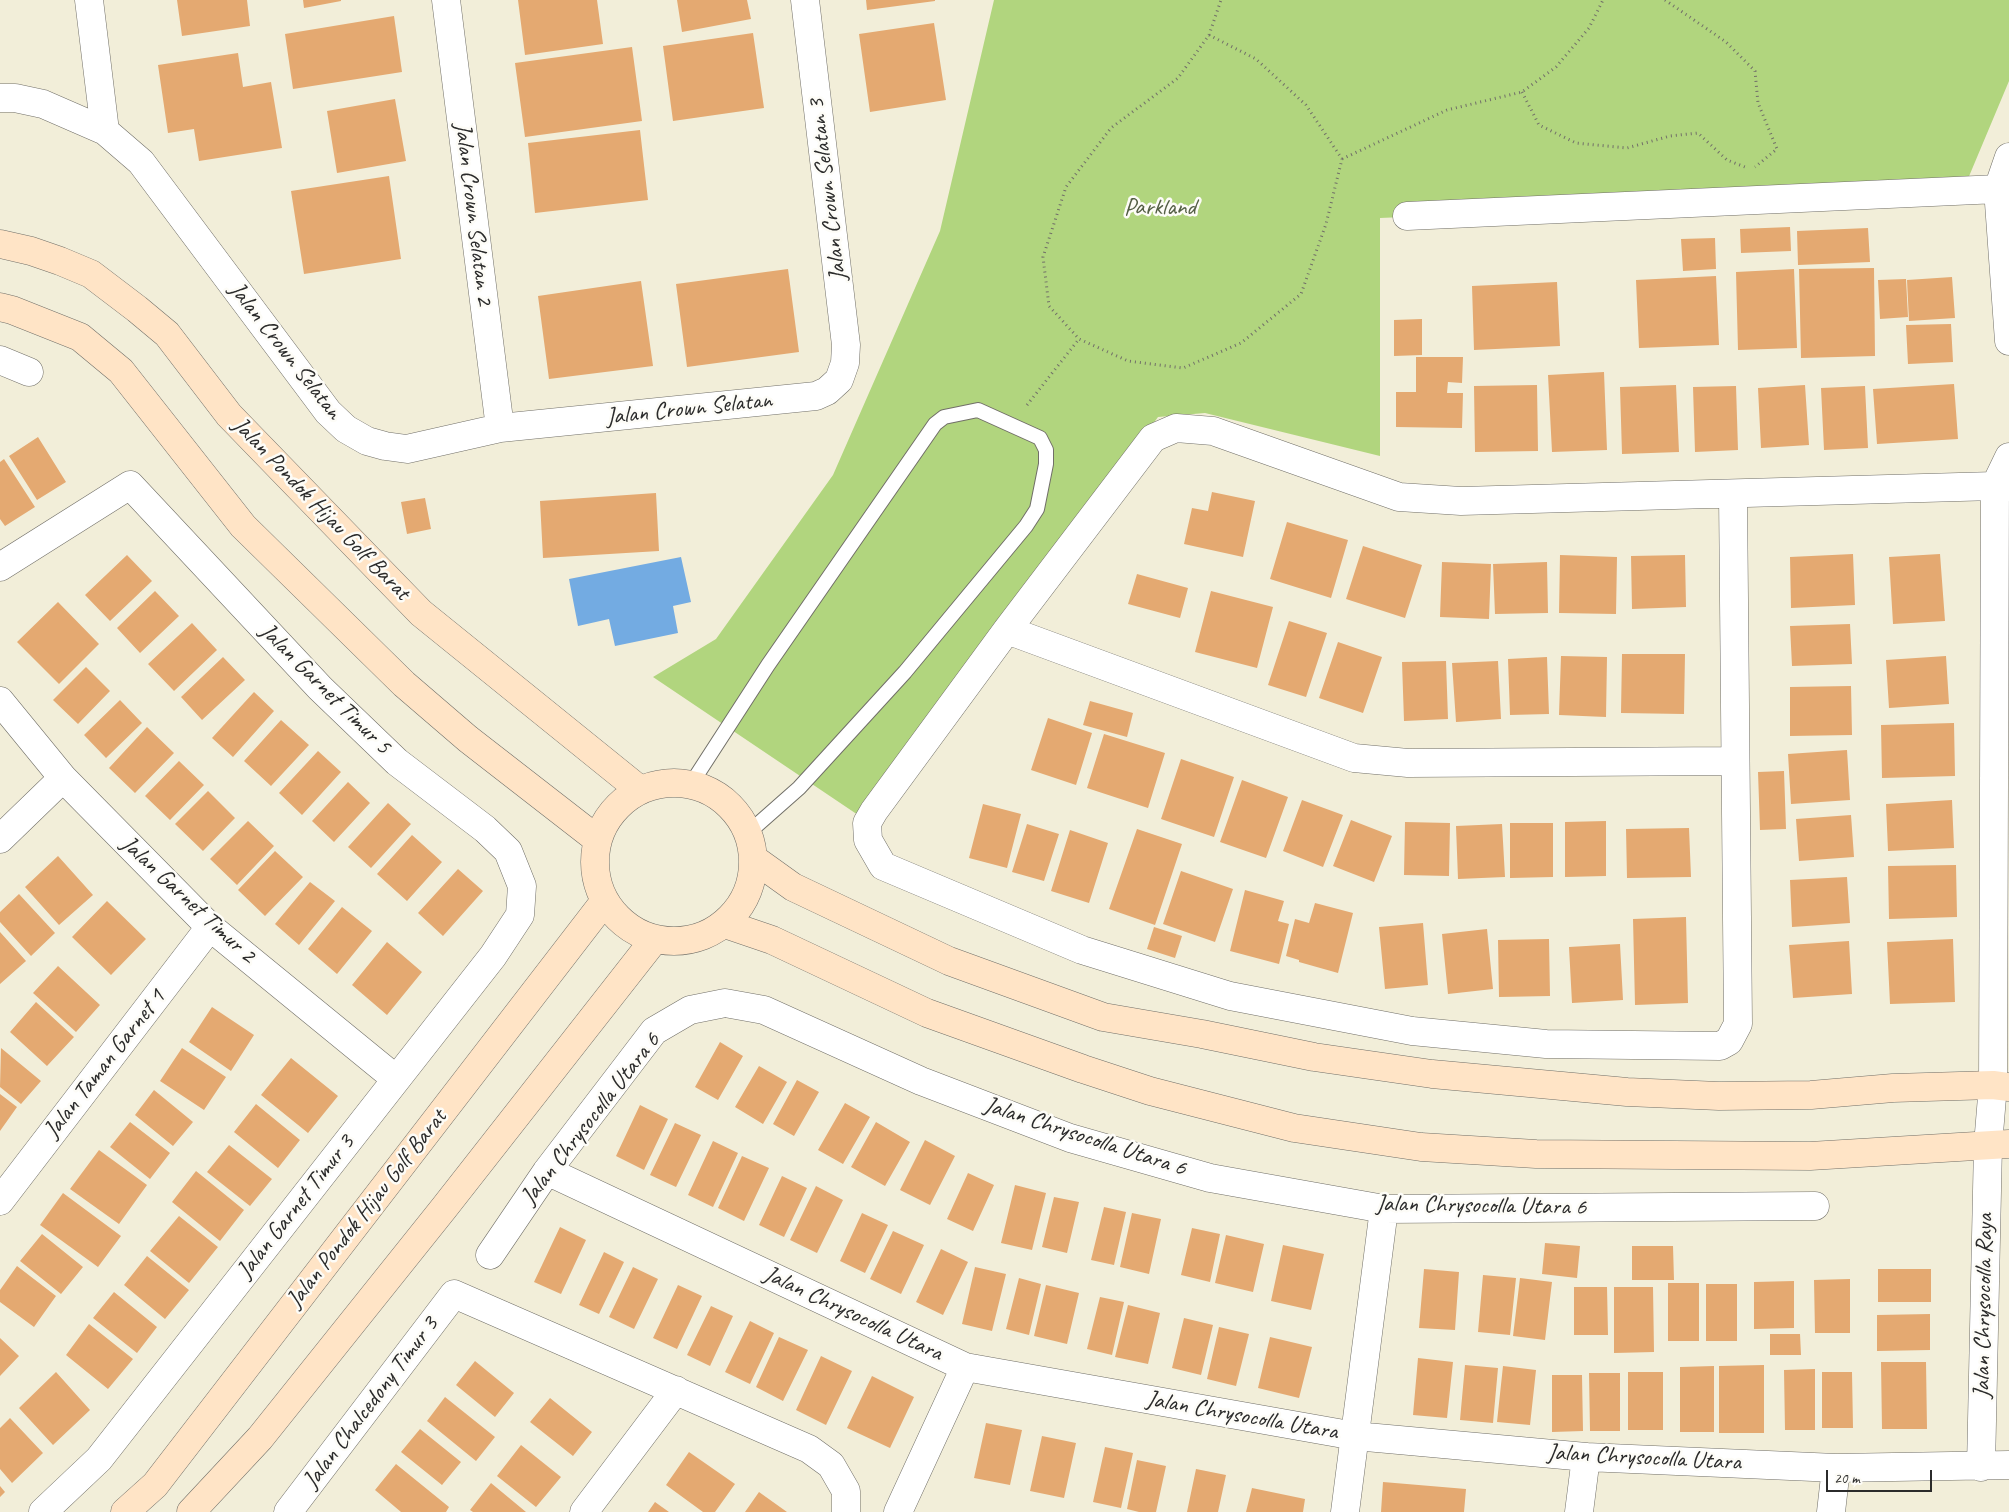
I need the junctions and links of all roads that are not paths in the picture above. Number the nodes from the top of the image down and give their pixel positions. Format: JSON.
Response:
{"nodes":[{"id":1,"x":89,"y":0,"type":"edge"},
{"id":2,"x":446,"y":0,"type":"edge"},
{"id":3,"x":805,"y":0,"type":"edge"},
{"id":4,"x":0,"y":98,"type":"edge"},
{"id":5,"x":104,"y":130,"type":"junction"},
{"id":6,"x":2009,"y":158,"type":"edge"},
{"id":7,"x":1998,"y":189,"type":"junction"},
{"id":8,"x":1407,"y":216,"type":"dead end"},
{"id":9,"x":0,"y":244,"type":"edge"},
{"id":10,"x":0,"y":307,"type":"edge"},
{"id":11,"x":2009,"y":341,"type":"edge"},
{"id":12,"x":0,"y":360,"type":"edge"},
{"id":13,"x":29,"y":372,"type":"dead end"},
{"id":14,"x":839,"y":380,"type":"joint"},
{"id":15,"x":500,"y":428,"type":"junction"},
{"id":16,"x":2009,"y":457,"type":"edge"},
{"id":17,"x":2002,"y":486,"type":"edge"},
{"id":18,"x":1733,"y":494,"type":"junction"},
{"id":19,"x":0,"y":567,"type":"edge"},
{"id":20,"x":1007,"y":630,"type":"junction"},
{"id":21,"x":0,"y":701,"type":"edge"},
{"id":22,"x":1735,"y":762,"type":"junction"},
{"id":23,"x":63,"y":778,"type":"junction"},
{"id":24,"x":691,"y":784,"type":"junction"},
{"id":25,"x":640,"y":790,"type":"junction"},
{"id":26,"x":0,"y":839,"type":"edge"},
{"id":27,"x":598,"y":840,"type":"junction"},
{"id":28,"x":751,"y":846,"type":"junction"},
{"id":29,"x":522,"y":886,"type":"joint"},
{"id":30,"x":604,"y":902,"type":"junction"},
{"id":31,"x":725,"y":924,"type":"junction"},
{"id":32,"x":210,"y":928,"type":"junction"},
{"id":33,"x":654,"y":940,"type":"junction"},
{"id":34,"x":396,"y":1079,"type":"junction"},
{"id":35,"x":2001,"y":1086,"type":"edge"},
{"id":36,"x":1999,"y":1145,"type":"edge"},
{"id":37,"x":547,"y":1171,"type":"junction"},
{"id":38,"x":0,"y":1200,"type":"edge"},
{"id":39,"x":1816,"y":1206,"type":"dead end"},
{"id":40,"x":1384,"y":1209,"type":"junction"},
{"id":41,"x":490,"y":1255,"type":"dead end"},
{"id":42,"x":965,"y":1367,"type":"junction"},
{"id":43,"x":676,"y":1390,"type":"junction"},
{"id":44,"x":1355,"y":1436,"type":"junction"},
{"id":45,"x":1586,"y":1457,"type":"junction"},
{"id":46,"x":2009,"y":1465,"type":"edge"},
{"id":47,"x":1981,"y":1467,"type":"junction"},
{"id":48,"x":1836,"y":1468,"type":"junction"},
{"id":49,"x":846,"y":1502,"type":"edge"},
{"id":50,"x":299,"y":1507,"type":"edge"},
{"id":51,"x":43,"y":1512,"type":"edge"},
{"id":52,"x":125,"y":1512,"type":"edge"},
{"id":53,"x":191,"y":1512,"type":"edge"},
{"id":54,"x":584,"y":1512,"type":"edge"},
{"id":55,"x":898,"y":1512,"type":"edge"},
{"id":56,"x":1345,"y":1512,"type":"edge"},
{"id":57,"x":1580,"y":1512,"type":"edge"},
{"id":58,"x":1831,"y":1512,"type":"edge"}],
"edges":[{"from":1,"to":5,"type":"street"},
{"from":2,"to":15,"type":"street","name":"Jalan Crown Selatan 2"},
{"from":3,"to":14,"type":"street","name":"Jalan Crown Selatan 3"},
{"from":4,"to":5,"type":"street","name":"Jalan Crown Selatan"},
{"from":5,"to":15,"type":"street","name":"Jalan Crown Selatan"},
{"from":6,"to":7,"type":"street"},
{"from":7,"to":8,"type":"street"},
{"from":7,"to":11,"type":"street"},
{"from":9,"to":25,"type":"street","name":"Jalan Pondok Hijau Golf Barat"},
{"from":10,"to":27,"type":"street"},
{"from":12,"to":13,"type":"street"},
{"from":14,"to":15,"type":"street","name":"Jalan Crown Selatan"},
{"from":16,"to":17,"type":"street"},
{"from":17,"to":18,"type":"street"},
{"from":17,"to":35,"type":"street","name":"Jalan Chrysocolla Raya"},
{"from":18,"to":20,"type":"street"},
{"from":18,"to":22,"type":"street"},
{"from":19,"to":29,"type":"street","name":"Jalan Garnet Timur 5"},
{"from":20,"to":22,"type":"street"},
{"from":20,"to":22,"type":"street"},
{"from":21,"to":23,"type":"street","name":"Jalan Garnet Timur 2"},
{"from":23,"to":26,"type":"street"},
{"from":23,"to":32,"type":"street","name":"Jalan Garnet Timur 2"},
{"from":24,"to":25,"type":"street"},
{"from":24,"to":28,"type":"street"},
{"from":24,"to":28,"type":"lane"},
{"from":25,"to":27,"type":"street"},
{"from":27,"to":30,"type":"street"},
{"from":28,"to":31,"type":"street"},
{"from":28,"to":35,"type":"street"},
{"from":29,"to":34,"type":"street","name":"Jalan Garnet Timur 3"},
{"from":30,"to":33,"type":"street"},
{"from":30,"to":52,"type":"street","name":"Jalan Pondok Hijau Golf Barat"},
{"from":31,"to":33,"type":"street"},
{"from":31,"to":36,"type":"street"},
{"from":32,"to":34,"type":"street","name":"Jalan Garnet Timur 2"},
{"from":32,"to":38,"type":"street","name":"Jalan Taman Garnet 1"},
{"from":33,"to":53,"type":"street"},
{"from":34,"to":51,"type":"street","name":"Jalan Garnet Timur 3"},
{"from":35,"to":36,"type":"street","name":"Jalan Chrysocolla Raya"},
{"from":36,"to":47,"type":"street","name":"Jalan Chrysocolla Raya"},
{"from":37,"to":40,"type":"street","name":"Jalan Chrysocolla Utara 6"},
{"from":37,"to":41,"type":"street","name":"Jalan Chrysocolla Utara 6"},
{"from":37,"to":42,"type":"street","name":"Jalan Chrysocolla Utara"},
{"from":39,"to":40,"type":"street","name":"Jalan Chrysocolla Utara 6"},
{"from":40,"to":44,"type":"street"},
{"from":42,"to":44,"type":"street","name":"Jalan Chrysocolla Utara"},
{"from":42,"to":55,"type":"street"},
{"from":43,"to":49,"type":"street"},
{"from":43,"to":50,"type":"street","name":"Jalan Chalcedony Timur 3"},
{"from":43,"to":54,"type":"street"},
{"from":44,"to":45,"type":"street","name":"Jalan Chrysocolla Utara"},
{"from":44,"to":56,"type":"street"},
{"from":45,"to":48,"type":"street","name":"Jalan Chrysocolla Utara"},
{"from":45,"to":57,"type":"street"},
{"from":46,"to":47,"type":"street","name":"Jalan Chrysocolla Utara"},
{"from":47,"to":48,"type":"street","name":"Jalan Chrysocolla Utara"},
{"from":48,"to":58,"type":"street"}]}
